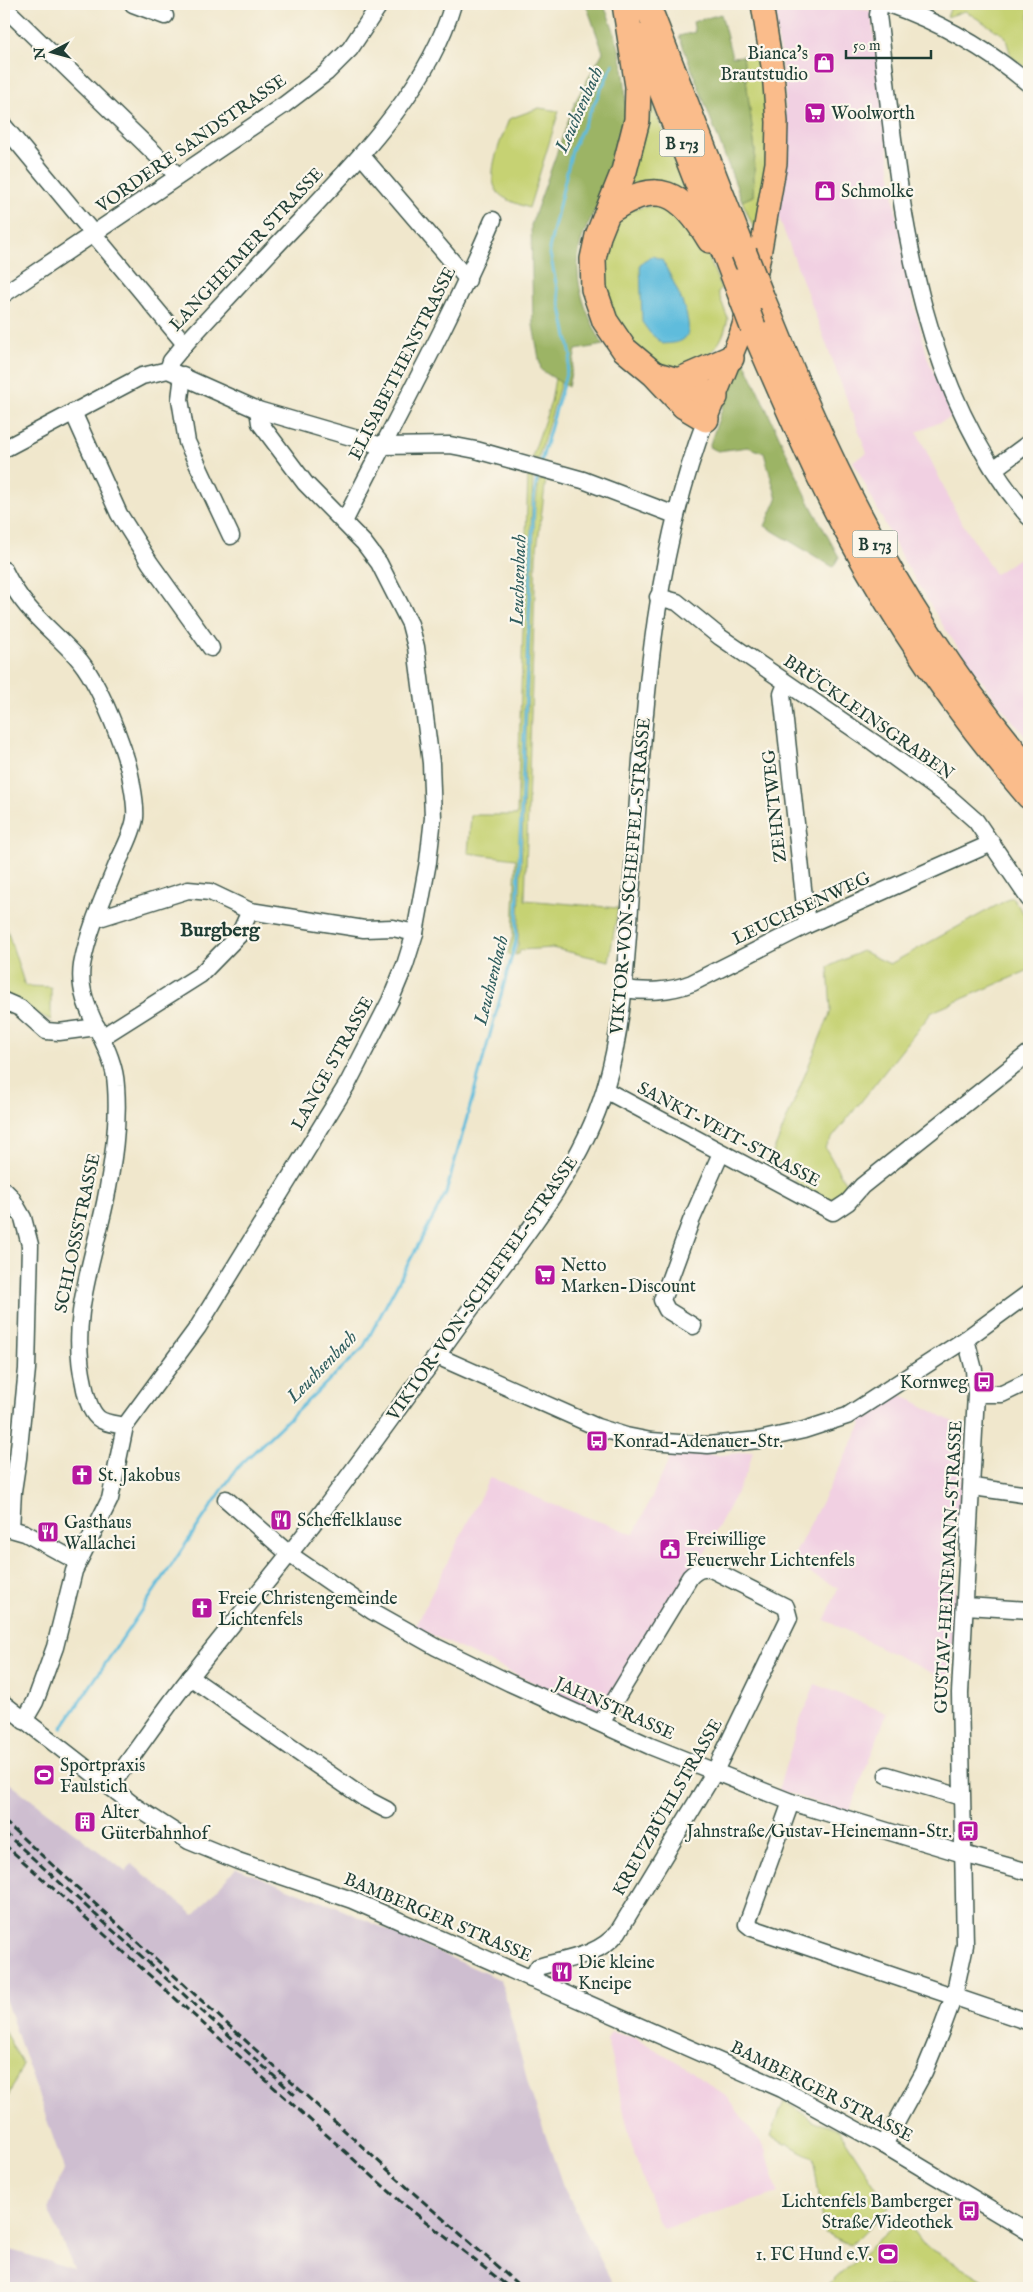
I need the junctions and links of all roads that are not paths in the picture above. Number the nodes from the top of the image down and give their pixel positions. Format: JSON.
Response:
{"nodes":[{"id":1,"x":132,"y":4,"type":"edge"},
{"id":2,"x":380,"y":4,"type":"edge"},
{"id":3,"x":453,"y":4,"type":"edge"},
{"id":4,"x":626,"y":4,"type":"edge"},
{"id":5,"x":647,"y":4,"type":"edge"},
{"id":6,"x":762,"y":4,"type":"edge"},
{"id":7,"x":880,"y":4,"type":"edge"},
{"id":8,"x":888,"y":4,"type":"edge"},
{"id":9,"x":4,"y":6,"type":"edge"},
{"id":10,"x":165,"y":16,"type":"dead end"},
{"id":11,"x":1029,"y":84,"type":"edge"},
{"id":12,"x":4,"y":126,"type":"edge"},
{"id":13,"x":361,"y":155,"type":"junction"},
{"id":14,"x":178,"y":176,"type":"junction"},
{"id":15,"x":608,"y":212,"type":"junction"},
{"id":16,"x":492,"y":220,"type":"dead end"},
{"id":17,"x":93,"y":235,"type":"junction"},
{"id":18,"x":468,"y":280,"type":"junction"},
{"id":19,"x":736,"y":282,"type":"junction"},
{"id":20,"x":4,"y":294,"type":"edge"},
{"id":21,"x":185,"y":344,"type":"junction"},
{"id":22,"x":731,"y":358,"type":"junction"},
{"id":23,"x":176,"y":372,"type":"junction"},
{"id":24,"x":654,"y":374,"type":"junction"},
{"id":25,"x":678,"y":381,"type":"junction"},
{"id":26,"x":711,"y":408,"type":"junction"},
{"id":27,"x":258,"y":410,"type":"junction"},
{"id":28,"x":73,"y":412,"type":"junction"},
{"id":29,"x":1029,"y":444,"type":"edge"},
{"id":30,"x":382,"y":446,"type":"junction"},
{"id":31,"x":4,"y":449,"type":"edge"},
{"id":32,"x":994,"y":469,"type":"junction"},
{"id":33,"x":675,"y":515,"type":"junction"},
{"id":34,"x":1029,"y":517,"type":"edge"},
{"id":35,"x":344,"y":522,"type":"junction"},
{"id":36,"x":230,"y":536,"type":"dead end"},
{"id":37,"x":4,"y":570,"type":"edge"},
{"id":38,"x":658,"y":597,"type":"junction"},
{"id":39,"x":211,"y":648,"type":"dead end"},
{"id":40,"x":786,"y":684,"type":"junction"},
{"id":41,"x":1029,"y":769,"type":"edge"},
{"id":42,"x":1029,"y":796,"type":"edge"},
{"id":43,"x":992,"y":843,"type":"junction"},
{"id":44,"x":1029,"y":899,"type":"edge"},
{"id":45,"x":250,"y":911,"type":"junction"},
{"id":46,"x":96,"y":919,"type":"junction"},
{"id":47,"x":808,"y":925,"type":"junction"},
{"id":48,"x":414,"y":933,"type":"junction"},
{"id":49,"x":623,"y":989,"type":"junction"},
{"id":50,"x":4,"y":1000,"type":"edge"},
{"id":51,"x":100,"y":1032,"type":"junction"},
{"id":52,"x":1029,"y":1053,"type":"edge"},
{"id":53,"x":605,"y":1090,"type":"junction"},
{"id":54,"x":720,"y":1153,"type":"junction"},
{"id":55,"x":4,"y":1190,"type":"edge"},
{"id":56,"x":1029,"y":1293,"type":"edge"},
{"id":57,"x":693,"y":1326,"type":"dead end"},
{"id":58,"x":966,"y":1339,"type":"junction"},
{"id":59,"x":437,"y":1356,"type":"junction"},
{"id":60,"x":1029,"y":1381,"type":"edge"},
{"id":61,"x":976,"y":1394,"type":"junction"},
{"id":62,"x":125,"y":1426,"type":"junction"},
{"id":63,"x":973,"y":1487,"type":"junction"},
{"id":64,"x":1029,"y":1495,"type":"edge"},
{"id":65,"x":226,"y":1499,"type":"dead end"},
{"id":66,"x":7,"y":1527,"type":"edge"},
{"id":67,"x":289,"y":1554,"type":"junction"},
{"id":68,"x":78,"y":1562,"type":"junction"},
{"id":69,"x":966,"y":1606,"type":"junction"},
{"id":70,"x":1029,"y":1610,"type":"edge"},
{"id":71,"x":190,"y":1677,"type":"junction"},
{"id":72,"x":4,"y":1704,"type":"edge"},
{"id":73,"x":24,"y":1721,"type":"junction"},
{"id":74,"x":601,"y":1723,"type":"junction"},
{"id":75,"x":714,"y":1772,"type":"junction"},
{"id":76,"x":887,"y":1775,"type":"dead end"},
{"id":77,"x":110,"y":1787,"type":"junction"},
{"id":78,"x":961,"y":1798,"type":"junction"},
{"id":79,"x":791,"y":1802,"type":"junction"},
{"id":80,"x":387,"y":1810,"type":"dead end"},
{"id":81,"x":963,"y":1854,"type":"junction"},
{"id":82,"x":1029,"y":1872,"type":"edge"},
{"id":83,"x":532,"y":1979,"type":"junction"},
{"id":84,"x":954,"y":1996,"type":"junction"},
{"id":85,"x":1029,"y":2022,"type":"edge"},
{"id":86,"x":884,"y":2144,"type":"junction"},
{"id":87,"x":1029,"y":2232,"type":"edge"}],
"edges":[{"from":1,"to":10,"type":"street"},
{"from":2,"to":14,"type":"street","name":"VORDERE SANDSTRASSE"},
{"from":3,"to":13,"type":"street","name":"LANGHEIMER STRASSE"},
{"from":4,"to":15,"type":"highway"},
{"from":4,"to":19,"type":"highway","number":"B 173"},
{"from":5,"to":41,"type":"highway","number":"B 173","bridge":true},
{"from":6,"to":22,"type":"main road","name":"VIKTOR-VON-SCHEFFEL-STRASSE"},
{"from":7,"to":32,"type":"street"},
{"from":8,"to":11,"type":"street"},
{"from":9,"to":14,"type":"street"},
{"from":12,"to":17,"type":"street"},
{"from":13,"to":18,"type":"street"},
{"from":13,"to":21,"type":"street","name":"LANGHEIMER STRASSE"},
{"from":14,"to":17,"type":"street","name":"VORDERE SANDSTRASSE"},
{"from":15,"to":19,"type":"highway"},
{"from":15,"to":24,"type":"highway"},
{"from":16,"to":18,"type":"street","name":"ELISABETHENSTRASSE"},
{"from":17,"to":20,"type":"street","name":"VORDERE SANDSTRASSE"},
{"from":17,"to":21,"type":"street"},
{"from":18,"to":30,"type":"street","name":"ELISABETHENSTRASSE"},
{"from":19,"to":42,"type":"highway","number":"B 173","bridge":true},
{"from":21,"to":23,"type":"street","name":"LANGHEIMER STRASSE"},
{"from":22,"to":25,"type":"highway"},
{"from":22,"to":26,"type":"main road","name":"VIKTOR-VON-SCHEFFEL-STRASSE"},
{"from":23,"to":27,"type":"street"},
{"from":23,"to":28,"type":"street"},
{"from":23,"to":36,"type":"street"},
{"from":24,"to":25,"type":"highway"},
{"from":24,"to":26,"type":"highway"},
{"from":25,"to":26,"type":"highway"},
{"from":26,"to":33,"type":"street","name":"VIKTOR-VON-SCHEFFEL-STRASSE"},
{"from":27,"to":30,"type":"street"},
{"from":27,"to":35,"type":"street","name":"LANGE STRASSE"},
{"from":28,"to":31,"type":"street"},
{"from":28,"to":39,"type":"street"},
{"from":29,"to":32,"type":"street"},
{"from":30,"to":33,"type":"street"},
{"from":30,"to":35,"type":"street","name":"ELISABETHENSTRASSE"},
{"from":32,"to":34,"type":"street"},
{"from":33,"to":38,"type":"street","name":"VIKTOR-VON-SCHEFFEL-STRASSE"},
{"from":35,"to":48,"type":"street","name":"LANGE STRASSE"},
{"from":37,"to":46,"type":"street"},
{"from":38,"to":40,"type":"street","name":"BRÜCKLEINSGRABEN"},
{"from":38,"to":49,"type":"street","name":"VIKTOR-VON-SCHEFFEL-STRASSE"},
{"from":40,"to":43,"type":"street","name":"BRÜCKLEINSGRABEN"},
{"from":40,"to":47,"type":"street","name":"ZEHNTWEG"},
{"from":43,"to":44,"type":"street","name":"BRÜCKLEINSGRABEN"},
{"from":43,"to":47,"type":"street","name":"LEUCHSENWEG"},
{"from":45,"to":46,"type":"street"},
{"from":45,"to":48,"type":"street"},
{"from":45,"to":51,"type":"street"},
{"from":46,"to":51,"type":"street"},
{"from":47,"to":49,"type":"street","name":"LEUCHSENWEG"},
{"from":48,"to":62,"type":"street","name":"LANGE STRASSE"},
{"from":49,"to":53,"type":"street","name":"VIKTOR-VON-SCHEFFEL-STRASSE"},
{"from":50,"to":51,"type":"street"},
{"from":51,"to":62,"type":"street","name":"SCHLOSSSTRASSE"},
{"from":52,"to":54,"type":"street","name":"SANKT-VEIT-STRASSE"},
{"from":53,"to":54,"type":"street","name":"SANKT-VEIT-STRASSE"},
{"from":53,"to":59,"type":"street","name":"VIKTOR-VON-SCHEFFEL-STRASSE"},
{"from":54,"to":57,"type":"street"},
{"from":55,"to":66,"type":"street"},
{"from":56,"to":58,"type":"street"},
{"from":58,"to":59,"type":"street"},
{"from":58,"to":61,"type":"street","name":"GUSTAV-HEINEMANN-STRASSE"},
{"from":59,"to":67,"type":"street","name":"VIKTOR-VON-SCHEFFEL-STRASSE"},
{"from":60,"to":61,"type":"street"},
{"from":61,"to":63,"type":"street","name":"GUSTAV-HEINEMANN-STRASSE"},
{"from":62,"to":68,"type":"street","name":"LANGE STRASSE"},
{"from":63,"to":64,"type":"street"},
{"from":63,"to":69,"type":"street","name":"GUSTAV-HEINEMANN-STRASSE"},
{"from":65,"to":67,"type":"street","name":"JAHNSTRASSE"},
{"from":66,"to":68,"type":"street"},
{"from":67,"to":71,"type":"street","name":"VIKTOR-VON-SCHEFFEL-STRASSE"},
{"from":67,"to":74,"type":"street","name":"JAHNSTRASSE"},
{"from":68,"to":73,"type":"street","name":"LANGE STRASSE"},
{"from":69,"to":70,"type":"street"},
{"from":69,"to":78,"type":"street","name":"GUSTAV-HEINEMANN-STRASSE"},
{"from":71,"to":77,"type":"street","name":"VIKTOR-VON-SCHEFFEL-STRASSE"},
{"from":71,"to":80,"type":"street"},
{"from":72,"to":73,"type":"street","name":"BAMBERGER STRASSE"},
{"from":73,"to":77,"type":"street","name":"BAMBERGER STRASSE"},
{"from":74,"to":75,"type":"street","name":"JAHNSTRASSE"},
{"from":74,"to":75,"type":"street","name":"KREUZBÜHLSTRASSE"},
{"from":75,"to":79,"type":"street","name":"JAHNSTRASSE"},
{"from":75,"to":83,"type":"street","name":"KREUZBÜHLSTRASSE"},
{"from":76,"to":78,"type":"street"},
{"from":77,"to":83,"type":"street","name":"BAMBERGER STRASSE"},
{"from":78,"to":81,"type":"street","name":"GUSTAV-HEINEMANN-STRASSE"},
{"from":79,"to":81,"type":"street","name":"JAHNSTRASSE"},
{"from":79,"to":84,"type":"street"},
{"from":81,"to":82,"type":"street","name":"JAHNSTRASSE"},
{"from":81,"to":84,"type":"street","name":"GUSTAV-HEINEMANN-STRASSE"},
{"from":83,"to":86,"type":"street","name":"BAMBERGER STRASSE"},
{"from":84,"to":85,"type":"street"},
{"from":84,"to":86,"type":"street","name":"GUSTAV-HEINEMANN-STRASSE"},
{"from":86,"to":87,"type":"street","name":"BAMBERGER STRASSE"}]}
